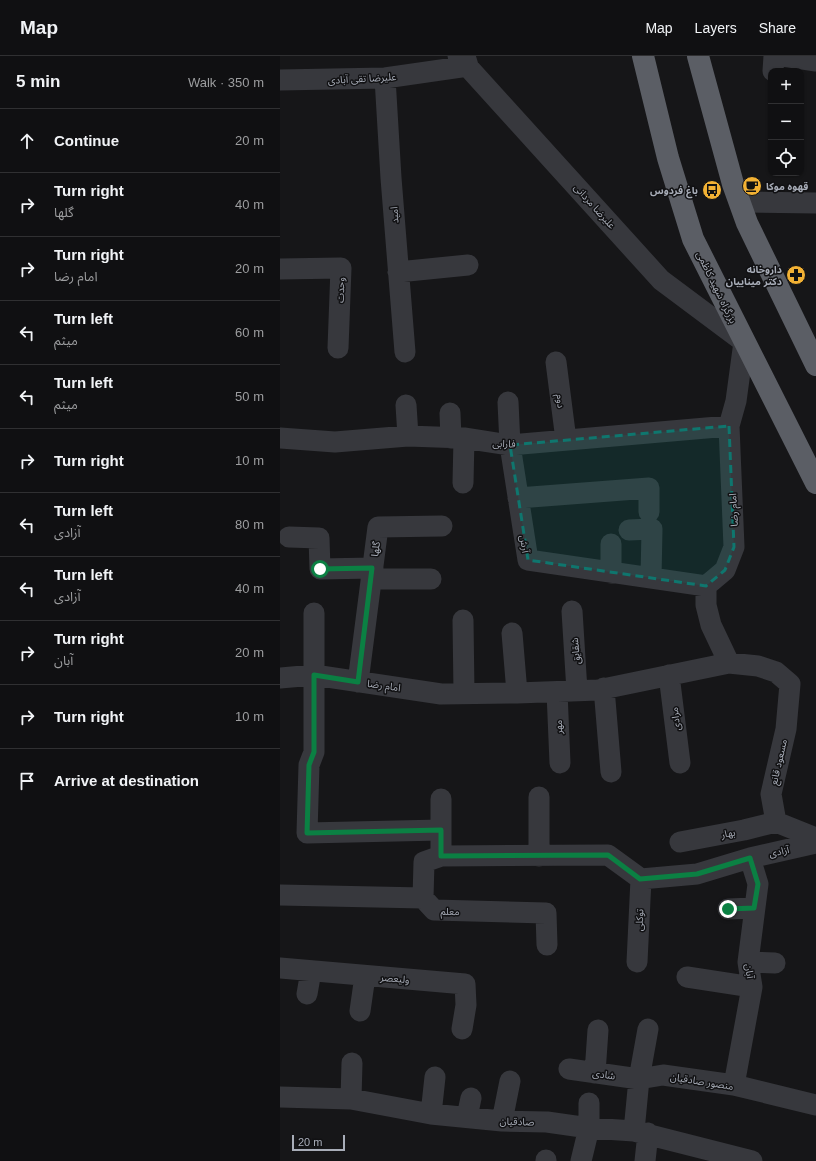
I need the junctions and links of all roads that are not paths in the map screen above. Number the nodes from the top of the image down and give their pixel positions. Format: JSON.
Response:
{"nodes":[{"id":1,"x":643,"y":56,"type":"edge"},
{"id":2,"x":698,"y":56,"type":"edge"},
{"id":3,"x":774,"y":56,"type":"edge"},
{"id":4,"x":783,"y":56,"type":"edge"},
{"id":5,"x":464,"y":59,"type":"edge"},
{"id":6,"x":816,"y":61,"type":"edge"},
{"id":7,"x":773,"y":68,"type":"edge"},
{"id":8,"x":384,"y":78,"type":"junction"},
{"id":9,"x":280,"y":80,"type":"edge"},
{"id":10,"x":740,"y":202,"type":"junction"},
{"id":11,"x":816,"y":203,"type":"edge"},
{"id":12,"x":468,"y":264,"type":"dead end"},
{"id":13,"x":280,"y":270,"type":"edge"},
{"id":14,"x":398,"y":272,"type":"junction"},
{"id":15,"x":744,"y":342,"type":"junction"},
{"id":16,"x":338,"y":348,"type":"dead end"},
{"id":17,"x":405,"y":352,"type":"dead end"},
{"id":18,"x":556,"y":362,"type":"dead end"},
{"id":19,"x":816,"y":365,"type":"edge"},
{"id":20,"x":508,"y":402,"type":"dead end"},
{"id":21,"x":406,"y":405,"type":"dead end"},
{"id":22,"x":450,"y":412,"type":"dead end"},
{"id":23,"x":729,"y":426,"type":"junction"},
{"id":24,"x":408,"y":436,"type":"junction"},
{"id":25,"x":280,"y":438,"type":"edge"},
{"id":26,"x":458,"y":438,"type":"junction"},
{"id":27,"x":566,"y":440,"type":"junction"},
{"id":28,"x":510,"y":445,"type":"junction"},
{"id":29,"x":463,"y":483,"type":"dead end"},
{"id":30,"x":816,"y":483,"type":"edge"},
{"id":31,"x":518,"y":498,"type":"junction"},
{"id":32,"x":649,"y":512,"type":"dead end"},
{"id":33,"x":442,"y":526,"type":"dead end"},
{"id":34,"x":629,"y":530,"type":"dead end"},
{"id":35,"x":289,"y":537,"type":"dead end"},
{"id":36,"x":611,"y":544,"type":"dead end"},
{"id":37,"x":611,"y":573,"type":"junction"},
{"id":38,"x":372,"y":574,"type":"junction"},
{"id":39,"x":651,"y":578,"type":"junction"},
{"id":40,"x":431,"y":579,"type":"dead end"},
{"id":41,"x":706,"y":586,"type":"junction"},
{"id":42,"x":572,"y":611,"type":"dead end"},
{"id":43,"x":314,"y":613,"type":"dead end"},
{"id":44,"x":463,"y":620,"type":"dead end"},
{"id":45,"x":512,"y":633,"type":"dead end"},
{"id":46,"x":729,"y":663,"type":"junction"},
{"id":47,"x":314,"y":675,"type":"junction"},
{"id":48,"x":669,"y":675,"type":"junction"},
{"id":49,"x":280,"y":678,"type":"edge"},
{"id":50,"x":358,"y":682,"type":"junction"},
{"id":51,"x":790,"y":684,"type":"joint"},
{"id":52,"x":604,"y":688,"type":"junction"},
{"id":53,"x":577,"y":691,"type":"junction"},
{"id":54,"x":557,"y":692,"type":"junction"},
{"id":55,"x":464,"y":693,"type":"junction"},
{"id":56,"x":517,"y":693,"type":"junction"},
{"id":57,"x":560,"y":763,"type":"dead end"},
{"id":58,"x":680,"y":763,"type":"dead end"},
{"id":59,"x":611,"y":772,"type":"dead end"},
{"id":60,"x":539,"y":797,"type":"dead end"},
{"id":61,"x":441,"y":799,"type":"dead end"},
{"id":62,"x":776,"y":822,"type":"junction"},
{"id":63,"x":441,"y":830,"type":"junction"},
{"id":64,"x":816,"y":838,"type":"edge"},
{"id":65,"x":680,"y":842,"type":"dead end"},
{"id":66,"x":816,"y":843,"type":"edge"},
{"id":67,"x":441,"y":856,"type":"junction"},
{"id":68,"x":539,"y":856,"type":"junction"},
{"id":69,"x":750,"y":858,"type":"junction"},
{"id":70,"x":640,"y":879,"type":"junction"},
{"id":71,"x":280,"y":895,"type":"edge"},
{"id":72,"x":423,"y":898,"type":"junction"},
{"id":73,"x":754,"y":908,"type":"junction"},
{"id":74,"x":728,"y":909,"type":"dead end"},
{"id":75,"x":547,"y":945,"type":"dead end"},
{"id":76,"x":637,"y":962,"type":"dead end"},
{"id":77,"x":748,"y":962,"type":"junction"},
{"id":78,"x":775,"y":963,"type":"dead end"},
{"id":79,"x":280,"y":968,"type":"edge"},
{"id":80,"x":311,"y":971,"type":"junction"},
{"id":81,"x":365,"y":976,"type":"junction"},
{"id":82,"x":687,"y":977,"type":"dead end"},
{"id":83,"x":752,"y":987,"type":"junction"},
{"id":84,"x":307,"y":994,"type":"dead end"},
{"id":85,"x":360,"y":1011,"type":"dead end"},
{"id":86,"x":462,"y":1029,"type":"dead end"},
{"id":87,"x":648,"y":1029,"type":"dead end"},
{"id":88,"x":598,"y":1030,"type":"dead end"},
{"id":89,"x":352,"y":1063,"type":"dead end"},
{"id":90,"x":569,"y":1069,"type":"dead end"},
{"id":91,"x":594,"y":1073,"type":"junction"},
{"id":92,"x":435,"y":1077,"type":"dead end"},
{"id":93,"x":639,"y":1079,"type":"junction"},
{"id":94,"x":510,"y":1081,"type":"dead end"},
{"id":95,"x":734,"y":1085,"type":"junction"},
{"id":96,"x":280,"y":1097,"type":"edge"},
{"id":97,"x":351,"y":1099,"type":"junction"},
{"id":98,"x":589,"y":1104,"type":"dead end"},
{"id":99,"x":816,"y":1105,"type":"edge"},
{"id":100,"x":431,"y":1114,"type":"junction"},
{"id":101,"x":502,"y":1121,"type":"junction"},
{"id":102,"x":589,"y":1128,"type":"junction"},
{"id":103,"x":641,"y":1132,"type":"junction"},
{"id":104,"x":698,"y":1154,"type":"edge"},
{"id":105,"x":581,"y":1161,"type":"edge"},
{"id":106,"x":645,"y":1161,"type":"edge"},
{"id":107,"x":752,"y":1161,"type":"edge"}],
"edges":[{"from":1,"to":15,"type":"highway","name":"بزرگراه شهید کاظمی"},
{"from":2,"to":10,"type":"highway"},
{"from":3,"to":7,"type":"street"},
{"from":4,"to":6,"type":"street"},
{"from":5,"to":8,"type":"street","name":"علیرضا تقی آبادی"},
{"from":5,"to":15,"type":"street","name":"علیرضا مردانی"},
{"from":8,"to":9,"type":"street","name":"علیرضا تقی آبادی"},
{"from":8,"to":14,"type":"street","name":"امید"},
{"from":10,"to":11,"type":"street"},
{"from":10,"to":19,"type":"highway"},
{"from":12,"to":14,"type":"street"},
{"from":13,"to":16,"type":"street","name":"وحدت"},
{"from":14,"to":17,"type":"street","name":"امید"},
{"from":15,"to":23,"type":"street","name":"امام رضا"},
{"from":15,"to":30,"type":"highway","name":"بزرگراه شهید کاظمی"},
{"from":18,"to":27,"type":"street","name":"دوم"},
{"from":20,"to":28,"type":"street","name":"آرش"},
{"from":21,"to":24,"type":"street"},
{"from":22,"to":26,"type":"street"},
{"from":23,"to":27,"type":"street","name":"فارابی"},
{"from":23,"to":41,"type":"street","name":"امام رضا"},
{"from":24,"to":25,"type":"street","name":"فارابی"},
{"from":24,"to":26,"type":"street","name":"فارابی"},
{"from":26,"to":28,"type":"street","name":"فارابی"},
{"from":26,"to":29,"type":"street"},
{"from":27,"to":28,"type":"street","name":"فارابی"},
{"from":28,"to":31,"type":"street","name":"آرش"},
{"from":31,"to":32,"type":"street"},
{"from":31,"to":37,"type":"street","name":"آرش"},
{"from":33,"to":38,"type":"street","name":"گلها"},
{"from":34,"to":39,"type":"street"},
{"from":35,"to":38,"type":"street"},
{"from":36,"to":37,"type":"street"},
{"from":37,"to":39,"type":"street","name":"آرش"},
{"from":38,"to":40,"type":"street"},
{"from":38,"to":50,"type":"street","name":"گلها"},
{"from":39,"to":41,"type":"street","name":"آرش"},
{"from":41,"to":46,"type":"street"},
{"from":42,"to":53,"type":"street","name":"شقایق"},
{"from":43,"to":47,"type":"street"},
{"from":44,"to":55,"type":"street"},
{"from":45,"to":56,"type":"street"},
{"from":46,"to":48,"type":"street","name":"امام رضا"},
{"from":46,"to":51,"type":"street","name":"امام رضا"},
{"from":47,"to":49,"type":"street","name":"امام رضا"},
{"from":47,"to":50,"type":"street","name":"امام رضا"},
{"from":47,"to":63,"type":"street"},
{"from":48,"to":52,"type":"street","name":"امام رضا"},
{"from":48,"to":58,"type":"street","name":"مرادی"},
{"from":50,"to":55,"type":"street","name":"امام رضا"},
{"from":51,"to":62,"type":"street","name":"مسعود قانع"},
{"from":52,"to":53,"type":"street","name":"امام رضا"},
{"from":52,"to":59,"type":"street"},
{"from":53,"to":54,"type":"street","name":"امام رضا"},
{"from":54,"to":56,"type":"street","name":"امام رضا"},
{"from":54,"to":57,"type":"street","name":"مهر"},
{"from":55,"to":56,"type":"street","name":"امام رضا"},
{"from":60,"to":68,"type":"street"},
{"from":61,"to":63,"type":"street"},
{"from":62,"to":64,"type":"street"},
{"from":62,"to":65,"type":"street","name":"بهار"},
{"from":63,"to":67,"type":"street"},
{"from":66,"to":69,"type":"street","name":"آزادی"},
{"from":67,"to":68,"type":"street"},
{"from":67,"to":72,"type":"street"},
{"from":68,"to":70,"type":"street"},
{"from":69,"to":70,"type":"street","name":"آزادی"},
{"from":69,"to":73,"type":"street","name":"آبان"},
{"from":70,"to":76,"type":"street","name":"توکلی"},
{"from":71,"to":72,"type":"street"},
{"from":72,"to":75,"type":"street","name":"معلم"},
{"from":73,"to":74,"type":"street"},
{"from":73,"to":77,"type":"street","name":"آبان"},
{"from":77,"to":78,"type":"street"},
{"from":77,"to":83,"type":"street","name":"آبان"},
{"from":79,"to":80,"type":"street","name":"ولیعصر"},
{"from":80,"to":81,"type":"street","name":"ولیعصر"},
{"from":80,"to":84,"type":"street"},
{"from":81,"to":85,"type":"street"},
{"from":81,"to":86,"type":"street","name":"ولیعصر"},
{"from":82,"to":83,"type":"street"},
{"from":83,"to":95,"type":"street","name":"آبان"},
{"from":87,"to":93,"type":"street"},
{"from":88,"to":91,"type":"street"},
{"from":89,"to":97,"type":"street"},
{"from":90,"to":91,"type":"street","name":"شادی"},
{"from":91,"to":93,"type":"street","name":"شادی"},
{"from":92,"to":100,"type":"street"},
{"from":93,"to":95,"type":"street","name":"منصور صادقیان"},
{"from":93,"to":103,"type":"street"},
{"from":94,"to":101,"type":"street"},
{"from":95,"to":99,"type":"street","name":"منصور صادقیان"},
{"from":96,"to":97,"type":"street","name":"صادقیان"},
{"from":97,"to":100,"type":"street","name":"صادقیان"},
{"from":98,"to":102,"type":"street"},
{"from":100,"to":101,"type":"street","name":"صادقیان"},
{"from":101,"to":102,"type":"street","name":"صادقیان"},
{"from":102,"to":103,"type":"street","name":"صادقیان"},
{"from":102,"to":105,"type":"street"},
{"from":103,"to":104,"type":"street","name":"صادقیان"},
{"from":103,"to":106,"type":"street"},
{"from":104,"to":107,"type":"street","name":"صادقیان"}]}
